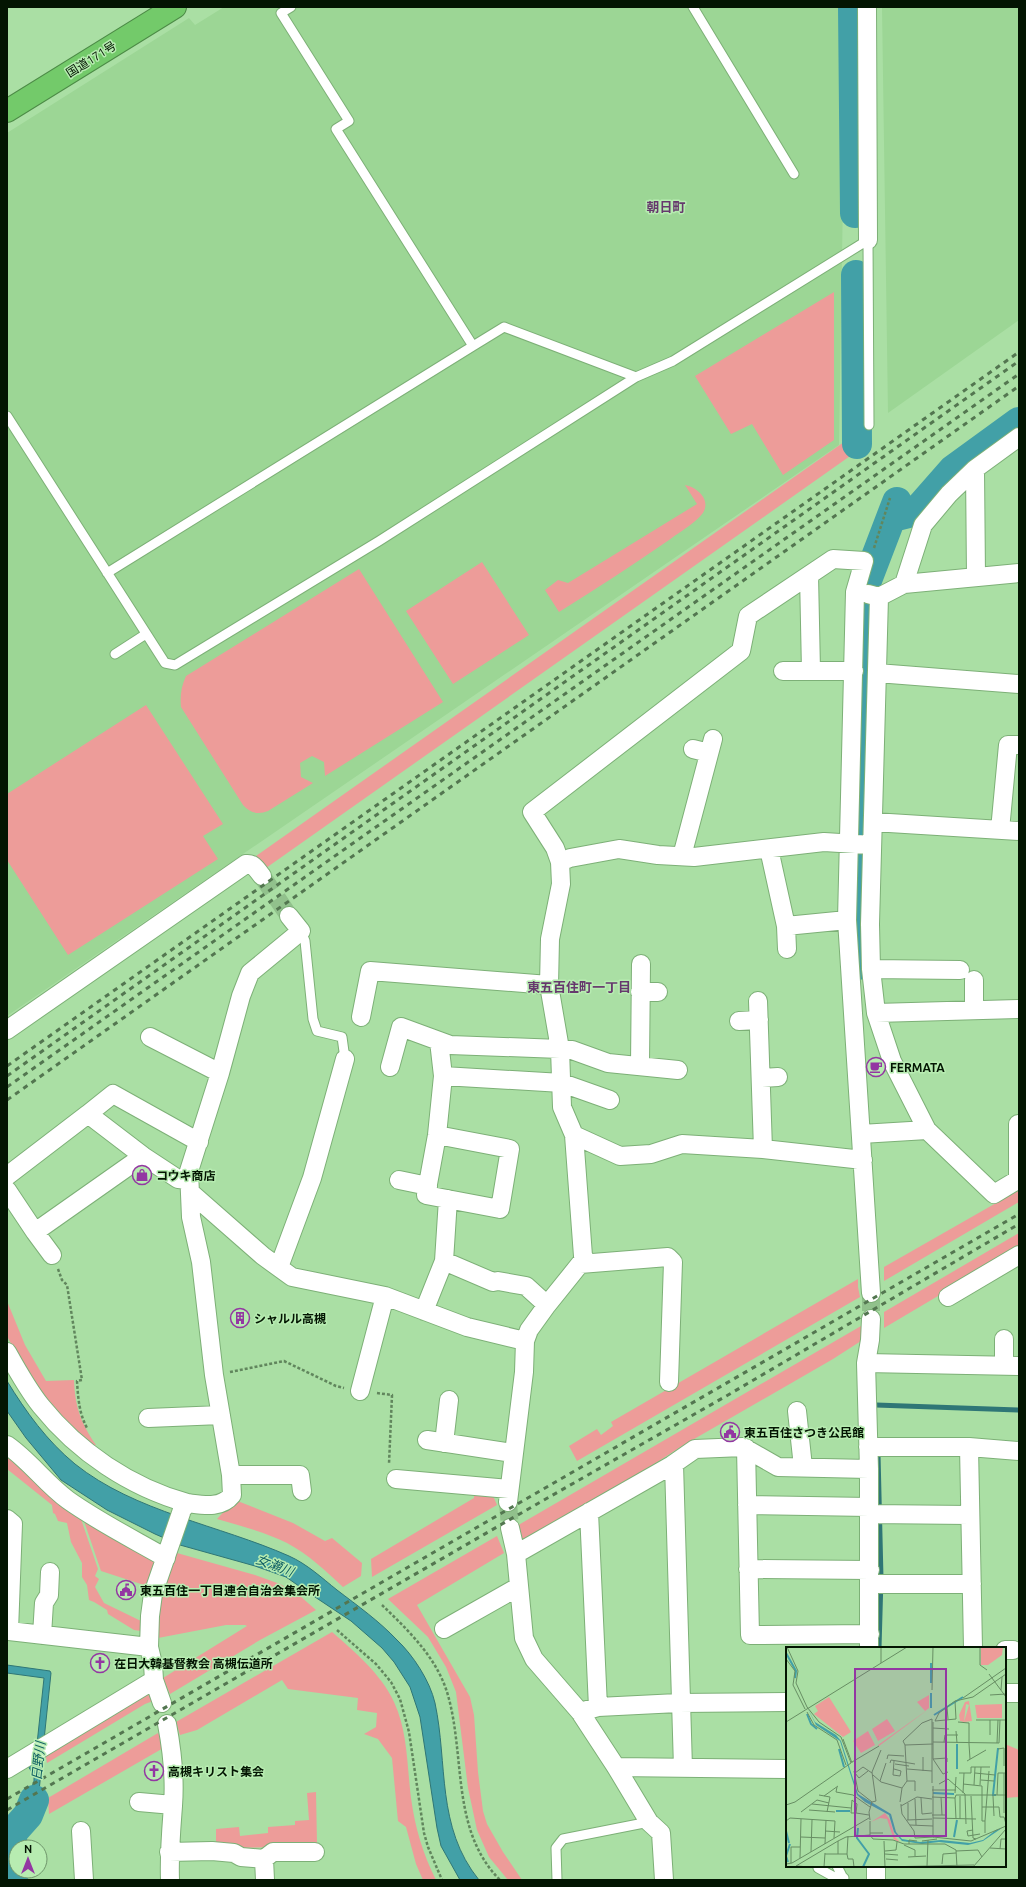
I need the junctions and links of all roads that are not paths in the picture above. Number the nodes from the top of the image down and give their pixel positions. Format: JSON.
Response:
{"nodes":[{"id":1,"x":175,"y":7,"type":"edge"},
{"id":2,"x":291,"y":7,"type":"edge"},
{"id":3,"x":694,"y":7,"type":"edge"},
{"id":4,"x":867,"y":7,"type":"edge"},
{"id":5,"x":7,"y":111,"type":"edge"},
{"id":6,"x":794,"y":174,"type":"dead end"},
{"id":7,"x":868,"y":240,"type":"junction"},
{"id":8,"x":473,"y":346,"type":"junction"},
{"id":9,"x":636,"y":377,"type":"junction"},
{"id":10,"x":7,"y":416,"type":"edge"},
{"id":11,"x":869,"y":425,"type":"dead end"},
{"id":12,"x":1019,"y":437,"type":"edge"},
{"id":13,"x":975,"y":469,"type":"junction"},
{"id":14,"x":107,"y":573,"type":"junction"},
{"id":15,"x":1019,"y":573,"type":"edge"},
{"id":16,"x":808,"y":575,"type":"junction"},
{"id":17,"x":976,"y":576,"type":"junction"},
{"id":18,"x":904,"y":584,"type":"junction"},
{"id":19,"x":866,"y":594,"type":"junction"},
{"id":20,"x":146,"y":634,"type":"junction"},
{"id":21,"x":114,"y":654,"type":"dead end"},
{"id":22,"x":784,"y":671,"type":"dead end"},
{"id":23,"x":811,"y":671,"type":"junction"},
{"id":24,"x":864,"y":674,"type":"junction"},
{"id":25,"x":1019,"y":684,"type":"edge"},
{"id":26,"x":863,"y":723,"type":"junction"},
{"id":27,"x":1019,"y":745,"type":"edge"},
{"id":28,"x":705,"y":747,"type":"dead end"},
{"id":29,"x":1000,"y":830,"type":"junction"},
{"id":30,"x":1019,"y":831,"type":"edge"},
{"id":31,"x":873,"y":832,"type":"junction"},
{"id":32,"x":850,"y":837,"type":"junction"},
{"id":33,"x":769,"y":849,"type":"junction"},
{"id":34,"x":682,"y":856,"type":"junction"},
{"id":35,"x":560,"y":862,"type":"junction"},
{"id":36,"x":262,"y":876,"type":"tunnel mouth"},
{"id":37,"x":289,"y":916,"type":"tunnel mouth"},
{"id":38,"x":847,"y":920,"type":"junction"},
{"id":39,"x":786,"y":926,"type":"junction"},
{"id":40,"x":301,"y":931,"type":"junction"},
{"id":41,"x":787,"y":949,"type":"dead end"},
{"id":42,"x":641,"y":964,"type":"dead end"},
{"id":43,"x":871,"y":969,"type":"junction"},
{"id":44,"x":549,"y":985,"type":"junction"},
{"id":45,"x":758,"y":1001,"type":"dead end"},
{"id":46,"x":864,"y":1001,"type":"junction"},
{"id":47,"x":1019,"y":1009,"type":"edge"},
{"id":48,"x":974,"y":1010,"type":"junction"},
{"id":49,"x":362,"y":1016,"type":"dead end"},
{"id":50,"x":759,"y":1020,"type":"junction"},
{"id":51,"x":739,"y":1021,"type":"dead end"},
{"id":52,"x":7,"y":1030,"type":"edge"},
{"id":53,"x":150,"y":1037,"type":"dead end"},
{"id":54,"x":439,"y":1041,"type":"junction"},
{"id":55,"x":560,"y":1048,"type":"junction"},
{"id":56,"x":345,"y":1059,"type":"joint"},
{"id":57,"x":640,"y":1065,"type":"junction"},
{"id":58,"x":390,"y":1067,"type":"dead end"},
{"id":59,"x":678,"y":1070,"type":"dead end"},
{"id":60,"x":220,"y":1073,"type":"junction"},
{"id":61,"x":443,"y":1076,"type":"junction"},
{"id":62,"x":562,"y":1083,"type":"junction"},
{"id":63,"x":610,"y":1100,"type":"dead end"},
{"id":64,"x":88,"y":1114,"type":"junction"},
{"id":65,"x":1018,"y":1124,"type":"edge"},
{"id":66,"x":927,"y":1130,"type":"junction"},
{"id":67,"x":861,"y":1134,"type":"junction"},
{"id":68,"x":437,"y":1135,"type":"junction"},
{"id":69,"x":574,"y":1135,"type":"junction"},
{"id":70,"x":199,"y":1142,"type":"junction"},
{"id":71,"x":763,"y":1150,"type":"junction"},
{"id":72,"x":143,"y":1156,"type":"junction"},
{"id":73,"x":863,"y":1160,"type":"junction"},
{"id":74,"x":7,"y":1176,"type":"edge"},
{"id":75,"x":1018,"y":1179,"type":"edge"},
{"id":76,"x":398,"y":1180,"type":"dead end"},
{"id":77,"x":190,"y":1186,"type":"junction"},
{"id":78,"x":428,"y":1186,"type":"junction"},
{"id":79,"x":7,"y":1190,"type":"edge"},
{"id":80,"x":448,"y":1199,"type":"junction"},
{"id":81,"x":35,"y":1232,"type":"junction"},
{"id":82,"x":52,"y":1255,"type":"road end"},
{"id":83,"x":1019,"y":1255,"type":"edge"},
{"id":84,"x":444,"y":1261,"type":"junction"},
{"id":85,"x":587,"y":1262,"type":"junction"},
{"id":86,"x":279,"y":1267,"type":"junction"},
{"id":87,"x":871,"y":1293,"type":"tunnel mouth"},
{"id":88,"x":385,"y":1296,"type":"junction"},
{"id":89,"x":948,"y":1297,"type":"dead end"},
{"id":90,"x":547,"y":1305,"type":"junction"},
{"id":91,"x":424,"y":1311,"type":"junction"},
{"id":92,"x":872,"y":1318,"type":"tunnel mouth"},
{"id":93,"x":1004,"y":1339,"type":"dead end"},
{"id":94,"x":524,"y":1341,"type":"junction"},
{"id":95,"x":7,"y":1352,"type":"edge"},
{"id":96,"x":866,"y":1363,"type":"junction"},
{"id":97,"x":1011,"y":1366,"type":"edge"},
{"id":98,"x":669,"y":1382,"type":"dead end"},
{"id":99,"x":360,"y":1390,"type":"road end"},
{"id":100,"x":449,"y":1400,"type":"dead end"},
{"id":101,"x":797,"y":1411,"type":"dead end"},
{"id":102,"x":221,"y":1415,"type":"junction"},
{"id":103,"x":148,"y":1418,"type":"dead end"},
{"id":104,"x":7,"y":1445,"type":"edge"},
{"id":105,"x":868,"y":1447,"type":"junction"},
{"id":106,"x":969,"y":1447,"type":"junction"},
{"id":107,"x":746,"y":1448,"type":"junction"},
{"id":108,"x":1019,"y":1451,"type":"edge"},
{"id":109,"x":512,"y":1453,"type":"junction"},
{"id":110,"x":674,"y":1464,"type":"junction"},
{"id":111,"x":803,"y":1468,"type":"junction"},
{"id":112,"x":868,"y":1469,"type":"junction"},
{"id":113,"x":231,"y":1476,"type":"junction"},
{"id":114,"x":396,"y":1479,"type":"road end"},
{"id":115,"x":302,"y":1491,"type":"dead end"},
{"id":116,"x":747,"y":1505,"type":"junction"},
{"id":117,"x":185,"y":1506,"type":"junction"},
{"id":118,"x":869,"y":1510,"type":"junction"},
{"id":119,"x":589,"y":1512,"type":"junction"},
{"id":120,"x":970,"y":1515,"type":"junction"},
{"id":121,"x":7,"y":1519,"type":"edge"},
{"id":122,"x":510,"y":1528,"type":"tunnel mouth"},
{"id":123,"x":167,"y":1553,"type":"junction"},
{"id":124,"x":516,"y":1554,"type":"junction"},
{"id":125,"x":748,"y":1570,"type":"junction"},
{"id":126,"x":50,"y":1572,"type":"dead end"},
{"id":127,"x":870,"y":1577,"type":"junction"},
{"id":128,"x":972,"y":1584,"type":"junction"},
{"id":129,"x":518,"y":1587,"type":"junction"},
{"id":130,"x":444,"y":1629,"type":"dead end"},
{"id":131,"x":8,"y":1631,"type":"edge"},
{"id":132,"x":42,"y":1635,"type":"junction"},
{"id":133,"x":870,"y":1641,"type":"edge"},
{"id":134,"x":149,"y":1647,"type":"junction"},
{"id":135,"x":973,"y":1647,"type":"edge"},
{"id":136,"x":154,"y":1680,"type":"junction"},
{"id":137,"x":1006,"y":1693,"type":"edge"},
{"id":138,"x":1019,"y":1693,"type":"edge"},
{"id":139,"x":786,"y":1702,"type":"edge"},
{"id":140,"x":162,"y":1703,"type":"dead end"},
{"id":141,"x":681,"y":1703,"type":"junction"},
{"id":142,"x":598,"y":1707,"type":"junction"},
{"id":143,"x":580,"y":1712,"type":"junction"},
{"id":144,"x":167,"y":1724,"type":"dead end"},
{"id":145,"x":616,"y":1767,"type":"junction"},
{"id":146,"x":683,"y":1768,"type":"junction"},
{"id":147,"x":7,"y":1769,"type":"edge"},
{"id":148,"x":786,"y":1769,"type":"edge"},
{"id":149,"x":139,"y":1802,"type":"dead end"},
{"id":150,"x":173,"y":1805,"type":"junction"},
{"id":151,"x":649,"y":1822,"type":"junction"},
{"id":152,"x":81,"y":1831,"type":"dead end"},
{"id":153,"x":169,"y":1852,"type":"junction"},
{"id":154,"x":315,"y":1852,"type":"dead end"},
{"id":155,"x":264,"y":1858,"type":"junction"},
{"id":156,"x":838,"y":1867,"type":"edge"},
{"id":157,"x":876,"y":1867,"type":"edge"},
{"id":158,"x":818,"y":1868,"type":"dead end"},
{"id":159,"x":844,"y":1879,"type":"edge"},
{"id":160,"x":84,"y":1880,"type":"edge"},
{"id":161,"x":170,"y":1880,"type":"edge"},
{"id":162,"x":265,"y":1880,"type":"edge"},
{"id":163,"x":557,"y":1880,"type":"edge"},
{"id":164,"x":664,"y":1880,"type":"edge"},
{"id":165,"x":876,"y":1880,"type":"edge"}],
"edges":[{"from":1,"to":5,"type":"highway","name":"国道171号"},
{"from":2,"to":8,"type":"lane"},
{"from":3,"to":6,"type":"lane"},
{"from":4,"to":7,"type":"street"},
{"from":7,"to":9,"type":"lane"},
{"from":7,"to":11,"type":"lane"},
{"from":8,"to":9,"type":"lane"},
{"from":8,"to":14,"type":"lane"},
{"from":9,"to":20,"type":"lane"},
{"from":10,"to":14,"type":"lane"},
{"from":12,"to":13,"type":"street"},
{"from":13,"to":17,"type":"street"},
{"from":13,"to":18,"type":"street"},
{"from":14,"to":20,"type":"lane"},
{"from":15,"to":17,"type":"street"},
{"from":16,"to":19,"type":"street"},
{"from":16,"to":23,"type":"street"},
{"from":16,"to":35,"type":"street"},
{"from":17,"to":18,"type":"street"},
{"from":18,"to":19,"type":"street"},
{"from":19,"to":24,"type":"street"},
{"from":19,"to":24,"type":"street"},
{"from":20,"to":21,"type":"lane"},
{"from":22,"to":23,"type":"street"},
{"from":23,"to":24,"type":"street"},
{"from":24,"to":25,"type":"street"},
{"from":24,"to":26,"type":"street"},
{"from":24,"to":26,"type":"street"},
{"from":26,"to":31,"type":"street"},
{"from":26,"to":32,"type":"street"},
{"from":27,"to":29,"type":"street"},
{"from":28,"to":34,"type":"street"},
{"from":29,"to":30,"type":"street"},
{"from":29,"to":31,"type":"street"},
{"from":31,"to":32,"type":"street"},
{"from":31,"to":43,"type":"street"},
{"from":32,"to":33,"type":"street"},
{"from":32,"to":38,"type":"street"},
{"from":33,"to":34,"type":"street"},
{"from":33,"to":39,"type":"street"},
{"from":34,"to":35,"type":"street"},
{"from":35,"to":44,"type":"street"},
{"from":36,"to":52,"type":"street"},
{"from":37,"to":40,"type":"street"},
{"from":38,"to":39,"type":"street"},
{"from":38,"to":46,"type":"street"},
{"from":39,"to":41,"type":"street"},
{"from":40,"to":56,"type":"lane"},
{"from":40,"to":60,"type":"street"},
{"from":42,"to":57,"type":"street"},
{"from":43,"to":46,"type":"street"},
{"from":43,"to":48,"type":"street"},
{"from":44,"to":49,"type":"street"},
{"from":44,"to":55,"type":"street"},
{"from":45,"to":50,"type":"street"},
{"from":46,"to":48,"type":"street"},
{"from":46,"to":66,"type":"street"},
{"from":46,"to":67,"type":"street"},
{"from":47,"to":48,"type":"street"},
{"from":50,"to":51,"type":"street"},
{"from":50,"to":71,"type":"street"},
{"from":53,"to":60,"type":"street"},
{"from":54,"to":55,"type":"street"},
{"from":54,"to":58,"type":"street"},
{"from":54,"to":61,"type":"street"},
{"from":55,"to":57,"type":"street"},
{"from":55,"to":62,"type":"street"},
{"from":56,"to":86,"type":"street"},
{"from":57,"to":59,"type":"street"},
{"from":60,"to":70,"type":"street"},
{"from":61,"to":62,"type":"street"},
{"from":61,"to":68,"type":"street"},
{"from":62,"to":63,"type":"street"},
{"from":62,"to":69,"type":"street"},
{"from":64,"to":70,"type":"street"},
{"from":64,"to":72,"type":"street"},
{"from":64,"to":74,"type":"street"},
{"from":65,"to":75,"type":"street"},
{"from":66,"to":67,"type":"street"},
{"from":66,"to":75,"type":"street"},
{"from":67,"to":73,"type":"street"},
{"from":68,"to":78,"type":"street"},
{"from":68,"to":80,"type":"street"},
{"from":69,"to":71,"type":"street"},
{"from":69,"to":85,"type":"street"},
{"from":70,"to":77,"type":"street"},
{"from":71,"to":73,"type":"street"},
{"from":72,"to":77,"type":"street"},
{"from":72,"to":81,"type":"street"},
{"from":73,"to":87,"type":"street"},
{"from":76,"to":78,"type":"street"},
{"from":77,"to":86,"type":"street"},
{"from":77,"to":102,"type":"street"},
{"from":78,"to":80,"type":"street"},
{"from":79,"to":81,"type":"street"},
{"from":80,"to":84,"type":"street"},
{"from":81,"to":82,"type":"street"},
{"from":83,"to":89,"type":"street"},
{"from":84,"to":90,"type":"street"},
{"from":84,"to":91,"type":"street"},
{"from":85,"to":90,"type":"street"},
{"from":85,"to":98,"type":"street"},
{"from":86,"to":88,"type":"street"},
{"from":88,"to":91,"type":"street"},
{"from":88,"to":99,"type":"street"},
{"from":90,"to":94,"type":"street"},
{"from":91,"to":94,"type":"street"},
{"from":92,"to":96,"type":"street"},
{"from":93,"to":97,"type":"street"},
{"from":94,"to":109,"type":"street"},
{"from":95,"to":117,"type":"street"},
{"from":96,"to":97,"type":"street"},
{"from":96,"to":105,"type":"street"},
{"from":100,"to":109,"type":"street"},
{"from":101,"to":111,"type":"street"},
{"from":102,"to":103,"type":"street"},
{"from":102,"to":113,"type":"street"},
{"from":104,"to":123,"type":"street"},
{"from":105,"to":106,"type":"street"},
{"from":105,"to":112,"type":"street"},
{"from":106,"to":108,"type":"street"},
{"from":106,"to":120,"type":"street"},
{"from":107,"to":110,"type":"street"},
{"from":107,"to":111,"type":"street"},
{"from":107,"to":116,"type":"street"},
{"from":109,"to":114,"type":"street"},
{"from":110,"to":119,"type":"street"},
{"from":110,"to":141,"type":"street"},
{"from":111,"to":112,"type":"street"},
{"from":112,"to":118,"type":"street"},
{"from":113,"to":115,"type":"street"},
{"from":113,"to":117,"type":"street"},
{"from":116,"to":118,"type":"street"},
{"from":116,"to":125,"type":"street"},
{"from":117,"to":123,"type":"street"},
{"from":118,"to":120,"type":"street"},
{"from":118,"to":127,"type":"street"},
{"from":119,"to":124,"type":"street"},
{"from":119,"to":142,"type":"street"},
{"from":120,"to":128,"type":"street"},
{"from":121,"to":131,"type":"street"},
{"from":122,"to":124,"type":"street"},
{"from":123,"to":134,"type":"street"},
{"from":124,"to":129,"type":"street"},
{"from":125,"to":127,"type":"street"},
{"from":125,"to":133,"type":"street"},
{"from":126,"to":132,"type":"street"},
{"from":127,"to":128,"type":"street"},
{"from":127,"to":133,"type":"street"},
{"from":128,"to":135,"type":"street"},
{"from":129,"to":130,"type":"street"},
{"from":129,"to":143,"type":"street"},
{"from":131,"to":132,"type":"street"},
{"from":132,"to":134,"type":"street"},
{"from":134,"to":136,"type":"street"},
{"from":136,"to":140,"type":"street"},
{"from":136,"to":147,"type":"street"},
{"from":137,"to":138,"type":"street"},
{"from":139,"to":141,"type":"street"},
{"from":141,"to":142,"type":"street"},
{"from":141,"to":146,"type":"street"},
{"from":142,"to":143,"type":"street"},
{"from":143,"to":145,"type":"street"},
{"from":144,"to":150,"type":"street"},
{"from":145,"to":146,"type":"street"},
{"from":145,"to":151,"type":"street"},
{"from":146,"to":148,"type":"street"},
{"from":149,"to":150,"type":"street"},
{"from":150,"to":153,"type":"street"},
{"from":151,"to":163,"type":"lane"},
{"from":151,"to":164,"type":"street"},
{"from":152,"to":160,"type":"street"},
{"from":153,"to":155,"type":"street"},
{"from":153,"to":161,"type":"street"},
{"from":154,"to":155,"type":"street"},
{"from":155,"to":162,"type":"street"},
{"from":156,"to":159,"type":"lane"},
{"from":157,"to":165,"type":"street"},
{"from":158,"to":159,"type":"lane"}]}
